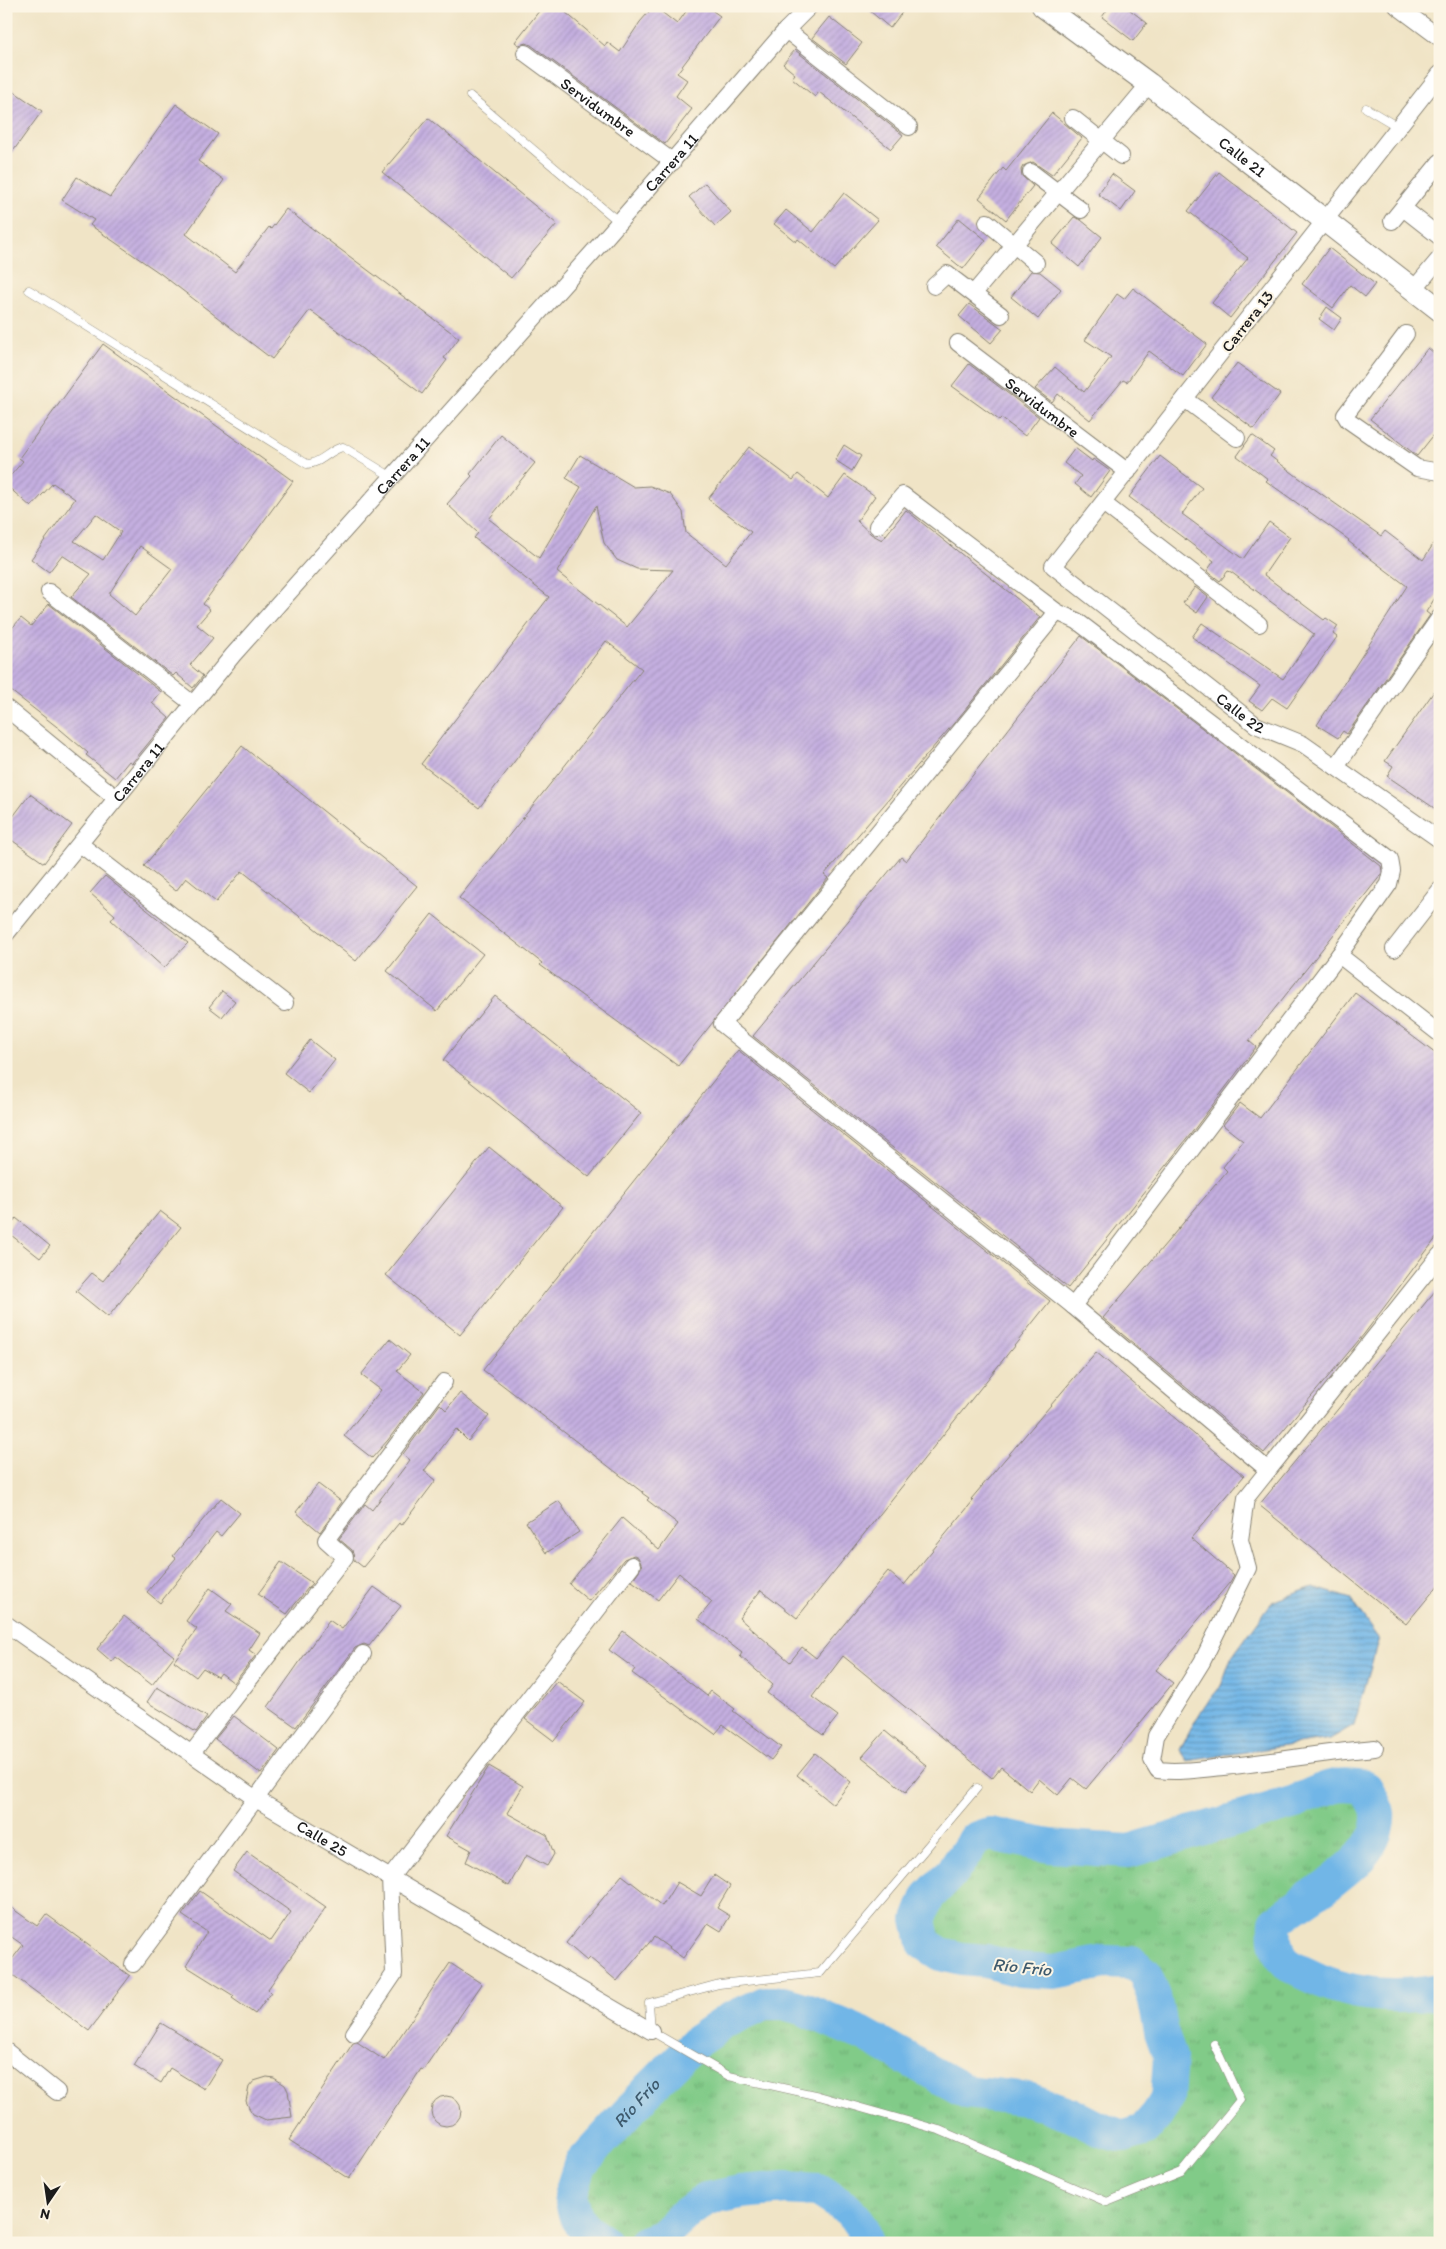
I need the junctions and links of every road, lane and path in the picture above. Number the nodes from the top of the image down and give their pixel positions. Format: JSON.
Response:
{"nodes":[{"id":1,"x":810,"y":6,"type":"edge"},
{"id":2,"x":1043,"y":6,"type":"edge"},
{"id":3,"x":1397,"y":6,"type":"edge"},
{"id":4,"x":786,"y":30,"type":"junction"},
{"id":5,"x":1440,"y":38,"type":"edge"},
{"id":6,"x":525,"y":53,"type":"dead end"},
{"id":7,"x":1440,"y":74,"type":"edge"},
{"id":8,"x":1149,"y":84,"type":"junction"},
{"id":9,"x":470,"y":96,"type":"dead end"},
{"id":10,"x":1366,"y":108,"type":"dead end"},
{"id":11,"x":1073,"y":118,"type":"dead end"},
{"id":12,"x":910,"y":127,"type":"dead end"},
{"id":13,"x":1398,"y":127,"type":"junction"},
{"id":14,"x":1101,"y":141,"type":"junction"},
{"id":15,"x":1121,"y":156,"type":"dead end"},
{"id":16,"x":673,"y":162,"type":"junction"},
{"id":17,"x":1440,"y":162,"type":"edge"},
{"id":18,"x":1031,"y":172,"type":"dead end"},
{"id":19,"x":1058,"y":193,"type":"junction"},
{"id":20,"x":1403,"y":208,"type":"junction"},
{"id":21,"x":1081,"y":210,"type":"dead end"},
{"id":22,"x":1326,"y":220,"type":"junction"},
{"id":23,"x":1392,"y":221,"type":"dead end"},
{"id":24,"x":620,"y":222,"type":"junction"},
{"id":25,"x":987,"y":222,"type":"dead end"},
{"id":26,"x":1440,"y":237,"type":"edge"},
{"id":27,"x":1015,"y":245,"type":"junction"},
{"id":28,"x":1440,"y":258,"type":"edge"},
{"id":29,"x":1036,"y":263,"type":"dead end"},
{"id":30,"x":934,"y":286,"type":"dead end"},
{"id":31,"x":1414,"y":289,"type":"junction"},
{"id":32,"x":29,"y":290,"type":"dead end"},
{"id":33,"x":974,"y":294,"type":"junction"},
{"id":34,"x":1440,"y":310,"type":"edge"},
{"id":35,"x":1001,"y":315,"type":"dead end"},
{"id":36,"x":1406,"y":334,"type":"dead end"},
{"id":37,"x":958,"y":343,"type":"dead end"},
{"id":38,"x":1185,"y":400,"type":"junction"},
{"id":39,"x":1237,"y":438,"type":"dead end"},
{"id":40,"x":1439,"y":470,"type":"edge"},
{"id":41,"x":1128,"y":472,"type":"junction"},
{"id":42,"x":392,"y":477,"type":"junction"},
{"id":43,"x":1103,"y":503,"type":"junction"},
{"id":44,"x":877,"y":526,"type":"dead end"},
{"id":45,"x":1053,"y":566,"type":"joint"},
{"id":46,"x":49,"y":592,"type":"dead end"},
{"id":47,"x":1057,"y":612,"type":"junction"},
{"id":48,"x":1440,"y":618,"type":"edge"},
{"id":49,"x":1259,"y":624,"type":"dead end"},
{"id":50,"x":193,"y":704,"type":"junction"},
{"id":51,"x":6,"y":708,"type":"edge"},
{"id":52,"x":1336,"y":767,"type":"junction"},
{"id":53,"x":116,"y":798,"type":"junction"},
{"id":54,"x":1440,"y":840,"type":"edge"},
{"id":55,"x":80,"y":844,"type":"junction"},
{"id":56,"x":1440,"y":890,"type":"edge"},
{"id":57,"x":6,"y":934,"type":"edge"},
{"id":58,"x":1394,"y":950,"type":"dead end"},
{"id":59,"x":1339,"y":954,"type":"junction"},
{"id":60,"x":285,"y":1003,"type":"dead end"},
{"id":61,"x":1440,"y":1034,"type":"edge"},
{"id":62,"x":1440,"y":1255,"type":"edge"},
{"id":63,"x":1073,"y":1306,"type":"junction"},
{"id":64,"x":444,"y":1382,"type":"dead end"},
{"id":65,"x":1268,"y":1470,"type":"junction"},
{"id":66,"x":632,"y":1565,"type":"dead end"},
{"id":67,"x":6,"y":1624,"type":"edge"},
{"id":68,"x":363,"y":1654,"type":"dead end"},
{"id":69,"x":1375,"y":1748,"type":"dead end"},
{"id":70,"x":192,"y":1753,"type":"junction"},
{"id":71,"x":977,"y":1788,"type":"dead end"},
{"id":72,"x":256,"y":1798,"type":"junction"},
{"id":73,"x":390,"y":1878,"type":"junction"},
{"id":74,"x":133,"y":1964,"type":"dead end"},
{"id":75,"x":651,"y":2031,"type":"junction"},
{"id":76,"x":354,"y":2033,"type":"dead end"},
{"id":77,"x":1214,"y":2044,"type":"dead end"},
{"id":78,"x":6,"y":2052,"type":"edge"},
{"id":79,"x":57,"y":2092,"type":"dead end"}],
"edges":[{"from":1,"to":4,"type":"street","name":"Carrera 11"},
{"from":2,"to":8,"type":"street","name":"Calle 21"},
{"from":3,"to":5,"type":"street"},
{"from":4,"to":12,"type":"street"},
{"from":4,"to":16,"type":"street","name":"Carrera 11"},
{"from":6,"to":16,"type":"street","name":"Servidumbre"},
{"from":7,"to":13,"type":"street","name":"Carrera 13"},
{"from":8,"to":14,"type":"street"},
{"from":8,"to":22,"type":"street","name":"Calle 21"},
{"from":9,"to":24,"type":"lane"},
{"from":10,"to":13,"type":"lane"},
{"from":11,"to":14,"type":"street"},
{"from":13,"to":22,"type":"street","name":"Carrera 13"},
{"from":14,"to":15,"type":"street"},
{"from":14,"to":19,"type":"street"},
{"from":16,"to":24,"type":"street","name":"Carrera 11"},
{"from":17,"to":20,"type":"street"},
{"from":18,"to":19,"type":"street"},
{"from":19,"to":21,"type":"street"},
{"from":19,"to":27,"type":"street"},
{"from":20,"to":23,"type":"street"},
{"from":20,"to":26,"type":"street"},
{"from":22,"to":31,"type":"street","name":"Calle 21"},
{"from":22,"to":38,"type":"street","name":"Carrera 13"},
{"from":24,"to":42,"type":"street","name":"Carrera 11"},
{"from":25,"to":27,"type":"street"},
{"from":27,"to":29,"type":"street"},
{"from":27,"to":33,"type":"street"},
{"from":28,"to":31,"type":"street"},
{"from":30,"to":33,"type":"street"},
{"from":31,"to":34,"type":"street","name":"Calle 21"},
{"from":32,"to":42,"type":"lane"},
{"from":33,"to":35,"type":"street"},
{"from":36,"to":40,"type":"street"},
{"from":37,"to":41,"type":"street","name":"Servidumbre"},
{"from":38,"to":39,"type":"street"},
{"from":38,"to":41,"type":"street","name":"Carrera 13"},
{"from":41,"to":43,"type":"street","name":"Carrera 13"},
{"from":42,"to":50,"type":"street","name":"Carrera 11"},
{"from":43,"to":45,"type":"street","name":"Carrera 13"},
{"from":43,"to":49,"type":"street"},
{"from":44,"to":47,"type":"street"},
{"from":45,"to":52,"type":"street","name":"Calle 22"},
{"from":46,"to":50,"type":"street"},
{"from":47,"to":59,"type":"street"},
{"from":47,"to":63,"type":"street"},
{"from":48,"to":52,"type":"street"},
{"from":50,"to":53,"type":"street","name":"Carrera 11"},
{"from":51,"to":53,"type":"street"},
{"from":52,"to":54,"type":"street","name":"Calle 22"},
{"from":53,"to":55,"type":"street","name":"Carrera 11"},
{"from":55,"to":57,"type":"street","name":"Carrera 11"},
{"from":55,"to":60,"type":"street"},
{"from":56,"to":58,"type":"street"},
{"from":59,"to":61,"type":"street"},
{"from":59,"to":63,"type":"street"},
{"from":62,"to":65,"type":"street"},
{"from":63,"to":65,"type":"street"},
{"from":64,"to":70,"type":"street"},
{"from":65,"to":69,"type":"street"},
{"from":66,"to":73,"type":"street"},
{"from":67,"to":70,"type":"street","name":"Calle 25"},
{"from":68,"to":72,"type":"street"},
{"from":70,"to":72,"type":"street","name":"Calle 25"},
{"from":71,"to":75,"type":"lane"},
{"from":72,"to":73,"type":"street","name":"Calle 25"},
{"from":72,"to":74,"type":"street"},
{"from":73,"to":75,"type":"street","name":"Calle 25"},
{"from":73,"to":76,"type":"street"},
{"from":75,"to":77,"type":"lane"},
{"from":78,"to":79,"type":"street"}]}
